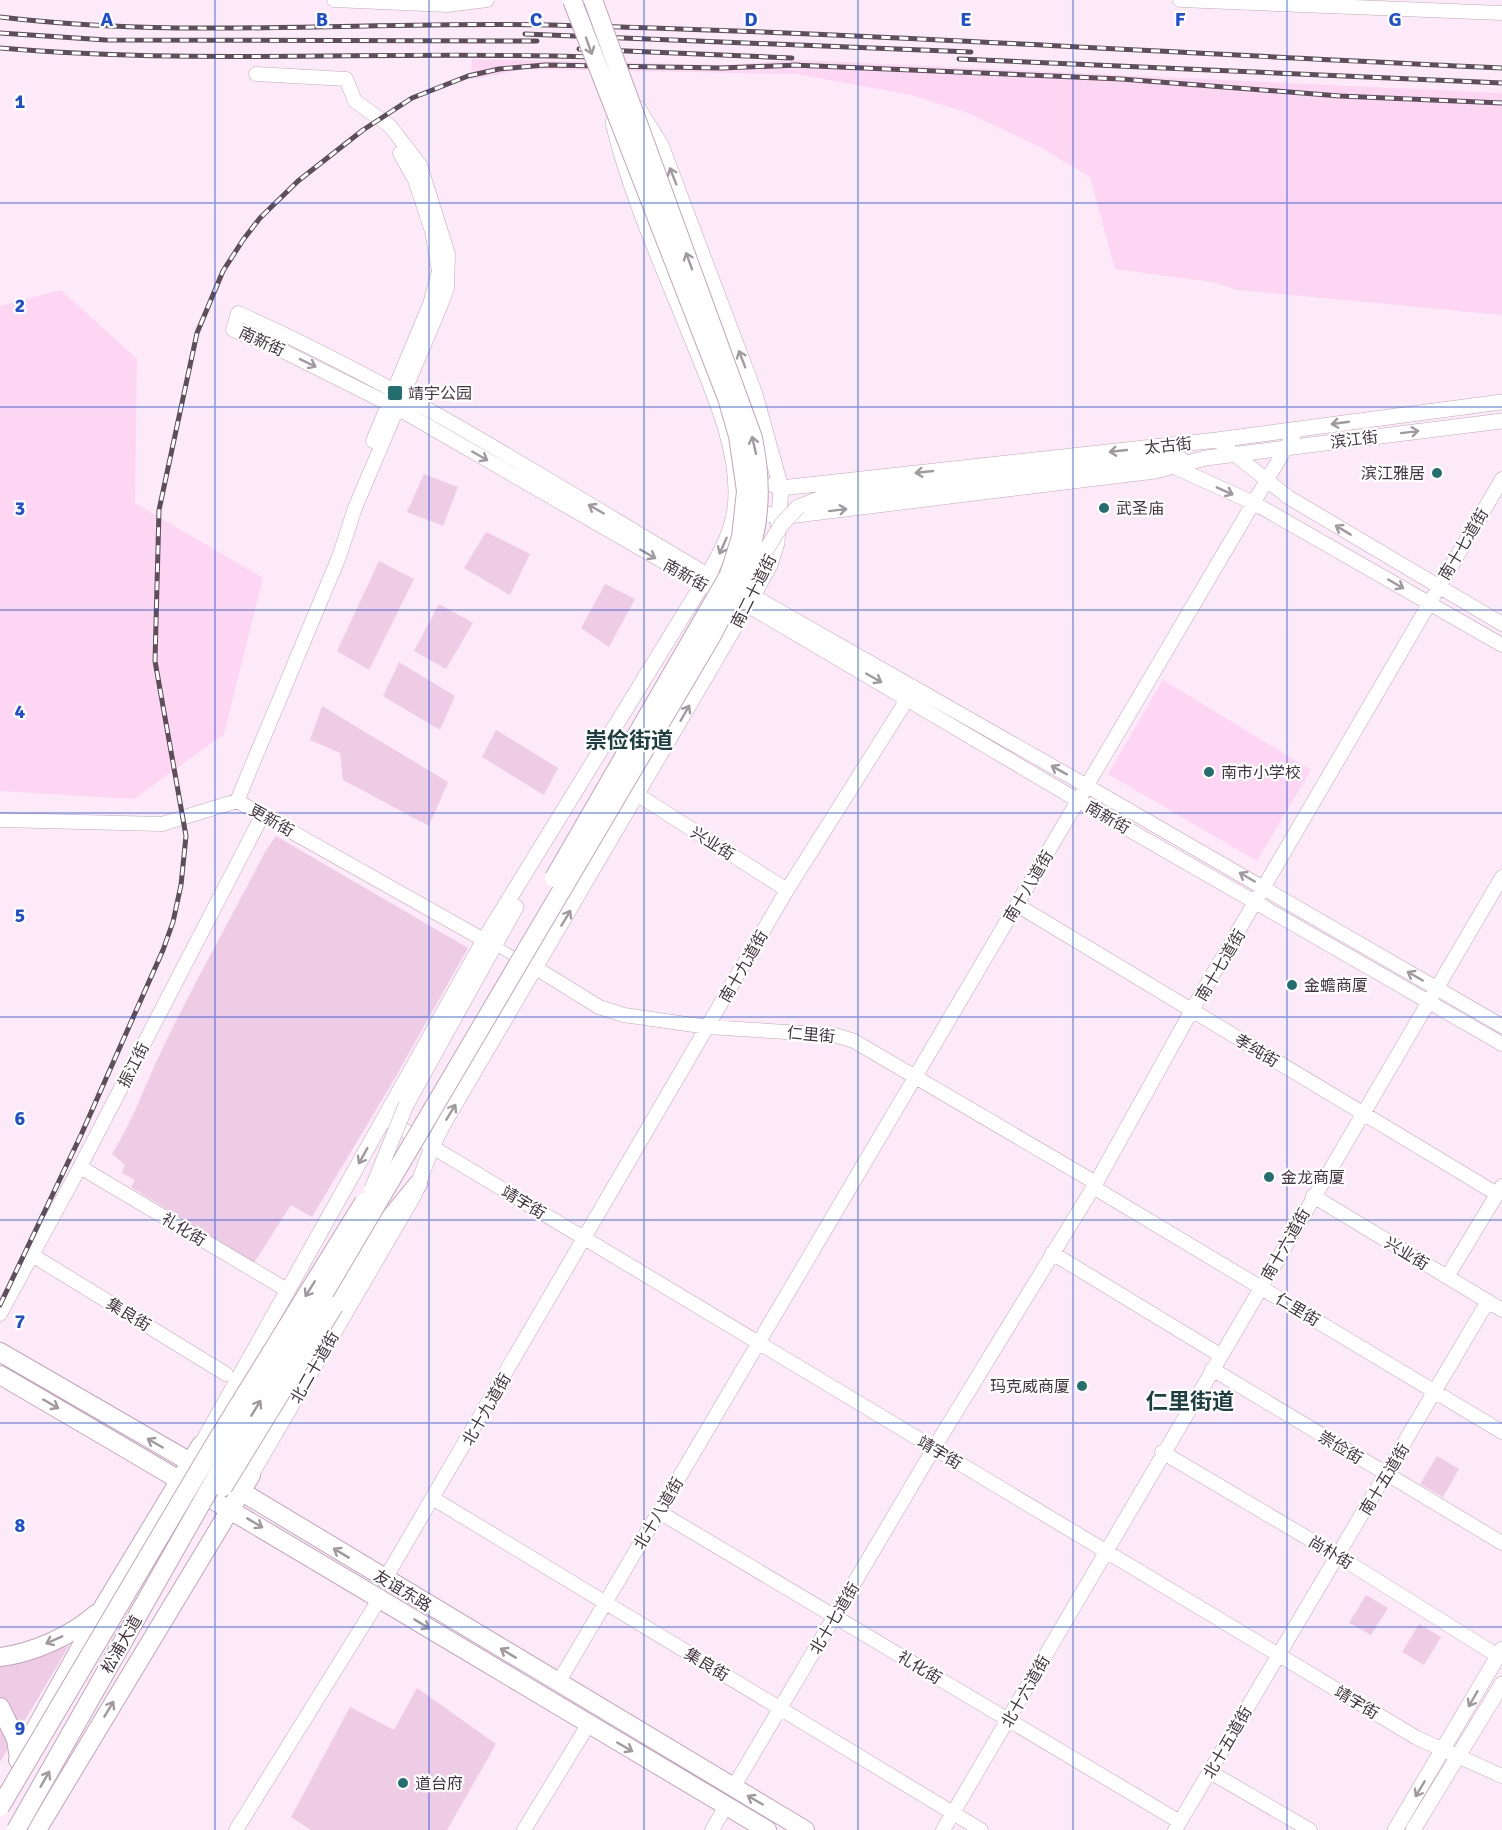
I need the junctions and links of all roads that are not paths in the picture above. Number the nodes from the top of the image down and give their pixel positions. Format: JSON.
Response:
{"nodes":[{"id":1,"x":334,"y":0,"type":"edge"},
{"id":2,"x":487,"y":0,"type":"edge"},
{"id":3,"x":572,"y":0,"type":"edge"},
{"id":4,"x":593,"y":0,"type":"edge"},
{"id":5,"x":1180,"y":0,"type":"edge"},
{"id":6,"x":1343,"y":0,"type":"edge"},
{"id":7,"x":1502,"y":7,"type":"edge"},
{"id":8,"x":1502,"y":13,"type":"edge"},
{"id":9,"x":256,"y":74,"type":"dead end"},
{"id":10,"x":624,"y":85,"type":"junction"},
{"id":11,"x":606,"y":91,"type":"junction"},
{"id":12,"x":395,"y":400,"type":"junction"},
{"id":13,"x":1502,"y":402,"type":"edge"},
{"id":14,"x":1502,"y":421,"type":"edge"},
{"id":15,"x":1297,"y":429,"type":"junction"},
{"id":16,"x":1217,"y":440,"type":"junction"},
{"id":17,"x":1286,"y":448,"type":"junction"},
{"id":18,"x":1235,"y":454,"type":"junction"},
{"id":19,"x":1206,"y":458,"type":"junction"},
{"id":20,"x":1103,"y":464,"type":"joint"},
{"id":21,"x":1172,"y":466,"type":"junction"},
{"id":22,"x":734,"y":473,"type":"junction"},
{"id":23,"x":1502,"y":479,"type":"edge"},
{"id":24,"x":1267,"y":480,"type":"junction"},
{"id":25,"x":781,"y":488,"type":"junction"},
{"id":26,"x":1254,"y":503,"type":"junction"},
{"id":27,"x":735,"y":507,"type":"junction"},
{"id":28,"x":780,"y":517,"type":"junction"},
{"id":29,"x":705,"y":580,"type":"junction"},
{"id":30,"x":1438,"y":586,"type":"junction"},
{"id":31,"x":750,"y":601,"type":"junction"},
{"id":32,"x":1428,"y":603,"type":"junction"},
{"id":33,"x":1502,"y":624,"type":"edge"},
{"id":34,"x":711,"y":638,"type":"junction"},
{"id":35,"x":1502,"y":645,"type":"edge"},
{"id":36,"x":908,"y":698,"type":"junction"},
{"id":37,"x":1087,"y":786,"type":"junction"},
{"id":38,"x":638,"y":795,"type":"junction"},
{"id":39,"x":1079,"y":801,"type":"junction"},
{"id":40,"x":233,"y":802,"type":"junction"},
{"id":41,"x":263,"y":814,"type":"junction"},
{"id":42,"x":0,"y":820,"type":"edge"},
{"id":43,"x":1502,"y":877,"type":"edge"},
{"id":44,"x":1266,"y":888,"type":"junction"},
{"id":45,"x":787,"y":890,"type":"junction"},
{"id":46,"x":1257,"y":903,"type":"junction"},
{"id":47,"x":1017,"y":905,"type":"junction"},
{"id":48,"x":489,"y":943,"type":"junction"},
{"id":49,"x":536,"y":968,"type":"junction"},
{"id":50,"x":1438,"y":989,"type":"junction"},
{"id":51,"x":1429,"y":1004,"type":"junction"},
{"id":52,"x":1192,"y":1010,"type":"junction"},
{"id":53,"x":1502,"y":1026,"type":"edge"},
{"id":54,"x":708,"y":1028,"type":"junction"},
{"id":55,"x":1502,"y":1044,"type":"edge"},
{"id":56,"x":915,"y":1076,"type":"junction"},
{"id":57,"x":1363,"y":1113,"type":"junction"},
{"id":58,"x":384,"y":1118,"type":"junction"},
{"id":59,"x":432,"y":1147,"type":"junction"},
{"id":60,"x":80,"y":1167,"type":"junction"},
{"id":61,"x":418,"y":1184,"type":"junction"},
{"id":62,"x":1094,"y":1185,"type":"junction"},
{"id":63,"x":372,"y":1189,"type":"junction"},
{"id":64,"x":1499,"y":1190,"type":"edge"},
{"id":65,"x":1313,"y":1196,"type":"junction"},
{"id":66,"x":584,"y":1237,"type":"junction"},
{"id":67,"x":1052,"y":1253,"type":"junction"},
{"id":68,"x":32,"y":1255,"type":"junction"},
{"id":69,"x":1447,"y":1277,"type":"junction"},
{"id":70,"x":1260,"y":1286,"type":"junction"},
{"id":71,"x":287,"y":1290,"type":"junction"},
{"id":72,"x":1488,"y":1301,"type":"junction"},
{"id":73,"x":1502,"y":1310,"type":"edge"},
{"id":74,"x":0,"y":1314,"type":"edge"},
{"id":75,"x":759,"y":1344,"type":"junction"},
{"id":76,"x":0,"y":1352,"type":"edge"},
{"id":77,"x":1220,"y":1355,"type":"junction"},
{"id":78,"x":1212,"y":1369,"type":"junction"},
{"id":79,"x":226,"y":1374,"type":"dead end"},
{"id":80,"x":0,"y":1375,"type":"edge"},
{"id":81,"x":1435,"y":1393,"type":"junction"},
{"id":82,"x":1502,"y":1432,"type":"edge"},
{"id":83,"x":934,"y":1448,"type":"junction"},
{"id":84,"x":213,"y":1451,"type":"junction"},
{"id":85,"x":1162,"y":1452,"type":"junction"},
{"id":86,"x":190,"y":1463,"type":"junction"},
{"id":87,"x":1387,"y":1475,"type":"junction"},
{"id":88,"x":251,"y":1476,"type":"joint"},
{"id":89,"x":180,"y":1479,"type":"junction"},
{"id":90,"x":242,"y":1492,"type":"junction"},
{"id":91,"x":434,"y":1499,"type":"junction"},
{"id":92,"x":231,"y":1509,"type":"junction"},
{"id":93,"x":659,"y":1512,"type":"junction"},
{"id":94,"x":1502,"y":1543,"type":"edge"},
{"id":95,"x":1105,"y":1550,"type":"junction"},
{"id":96,"x":1338,"y":1556,"type":"junction"},
{"id":97,"x":385,"y":1579,"type":"junction"},
{"id":98,"x":380,"y":1598,"type":"junction"},
{"id":99,"x":606,"y":1603,"type":"junction"},
{"id":100,"x":102,"y":1609,"type":"junction"},
{"id":101,"x":835,"y":1616,"type":"junction"},
{"id":102,"x":124,"y":1640,"type":"junction"},
{"id":103,"x":1500,"y":1653,"type":"edge"},
{"id":104,"x":1278,"y":1654,"type":"junction"},
{"id":105,"x":0,"y":1657,"type":"edge"},
{"id":106,"x":558,"y":1683,"type":"junction"},
{"id":107,"x":1502,"y":1684,"type":"edge"},
{"id":108,"x":0,"y":1707,"type":"edge"},
{"id":109,"x":780,"y":1708,"type":"junction"},
{"id":110,"x":1008,"y":1719,"type":"junction"},
{"id":111,"x":588,"y":1725,"type":"junction"},
{"id":112,"x":1451,"y":1752,"type":"junction"},
{"id":113,"x":19,"y":1759,"type":"junction"},
{"id":114,"x":1210,"y":1772,"type":"junction"},
{"id":115,"x":1502,"y":1776,"type":"edge"},
{"id":116,"x":733,"y":1788,"type":"junction"},
{"id":117,"x":0,"y":1796,"type":"edge"},
{"id":118,"x":726,"y":1806,"type":"junction"},
{"id":119,"x":0,"y":1807,"type":"edge"},
{"id":120,"x":953,"y":1813,"type":"junction"},
{"id":121,"x":1178,"y":1826,"type":"edge"},
{"id":122,"x":16,"y":1830,"type":"edge"},
{"id":123,"x":37,"y":1830,"type":"edge"},
{"id":124,"x":236,"y":1830,"type":"edge"},
{"id":125,"x":524,"y":1830,"type":"edge"},
{"id":126,"x":712,"y":1830,"type":"edge"},
{"id":127,"x":767,"y":1830,"type":"edge"},
{"id":128,"x":805,"y":1830,"type":"edge"},
{"id":129,"x":943,"y":1830,"type":"edge"},
{"id":130,"x":981,"y":1830,"type":"edge"},
{"id":131,"x":1310,"y":1830,"type":"edge"},
{"id":132,"x":1395,"y":1830,"type":"edge"},
{"id":133,"x":1413,"y":1830,"type":"edge"}],
"edges":[{"from":1,"to":2,"type":"street"},
{"from":3,"to":11,"type":"highway","one_way":true,"bridge":true},
{"from":4,"to":10,"type":"highway","bridge":true},
{"from":5,"to":8,"type":"street"},
{"from":6,"to":7,"type":"street"},
{"from":9,"to":12,"type":"street"},
{"from":25,"to":10,"type":"main road","name":"南二十道街","one_way":true},
{"from":34,"to":10,"type":"highway","one_way":true,"bridge":true},
{"from":11,"to":22,"type":"main road"},
{"from":11,"to":63,"type":"highway","bridge":true},
{"from":12,"to":12,"type":"street","name":"南新街","one_way":true},
{"from":12,"to":29,"type":"street","name":"南新街"},
{"from":12,"to":40,"type":"street"},
{"from":13,"to":15,"type":"main road","name":"滨江街","one_way":true},
{"from":17,"to":14,"type":"main road","name":"滨江街","one_way":true},
{"from":15,"to":16,"type":"main road","name":"滨江街"},
{"from":15,"to":17,"type":"street","name":"南十八道街"},
{"from":16,"to":18,"type":"street"},
{"from":16,"to":25,"type":"main road","name":"太古街","one_way":true},
{"from":17,"to":18,"type":"main road","name":"滨江街"},
{"from":17,"to":24,"type":"street","name":"南十八道街"},
{"from":18,"to":19,"type":"main road","name":"滨江街"},
{"from":18,"to":24,"type":"street"},
{"from":19,"to":20,"type":"street","name":"太古街"},
{"from":19,"to":21,"type":"main road","name":"太古街"},
{"from":20,"to":34,"type":"main road","name":"太古街","bridge":true},
{"from":21,"to":26,"type":"street","name":"太古街","one_way":true},
{"from":28,"to":21,"type":"main road","name":"太古街","one_way":true},
{"from":22,"to":25,"type":"main road"},
{"from":22,"to":27,"type":"main road"},
{"from":23,"to":30,"type":"street","name":"南十七道街"},
{"from":24,"to":26,"type":"street","name":"南十八道街"},
{"from":30,"to":24,"type":"street","one_way":true},
{"from":25,"to":28,"type":"main road","name":"南二十道街"},
{"from":26,"to":32,"type":"street","name":"太古街","one_way":true},
{"from":26,"to":37,"type":"street","name":"南十八道街"},
{"from":27,"to":28,"type":"main road","name":"太古街"},
{"from":27,"to":29,"type":"main road","one_way":true},
{"from":28,"to":31,"type":"main road","name":"南二十道街"},
{"from":29,"to":31,"type":"street","name":"南新街"},
{"from":29,"to":48,"type":"main road"},
{"from":30,"to":32,"type":"street","name":"南十七道街"},
{"from":30,"to":33,"type":"street"},
{"from":31,"to":36,"type":"street","name":"南新街","one_way":true},
{"from":37,"to":31,"type":"street","name":"南新街","one_way":true},
{"from":38,"to":31,"type":"main road","name":"南二十道街","one_way":true},
{"from":32,"to":35,"type":"street","name":"太古街"},
{"from":32,"to":44,"type":"street","name":"南十七道街"},
{"from":84,"to":34,"type":"highway","one_way":true,"bridge":true},
{"from":36,"to":39,"type":"street","name":"南新街"},
{"from":36,"to":45,"type":"street","name":"南十九道街"},
{"from":37,"to":39,"type":"street","name":"南十八道街"},
{"from":44,"to":37,"type":"street","name":"南新街","one_way":true},
{"from":38,"to":45,"type":"street","name":"兴业街"},
{"from":49,"to":38,"type":"main road","name":"南二十道街","one_way":true},
{"from":39,"to":46,"type":"street","name":"南新街"},
{"from":39,"to":47,"type":"street","name":"南十八道街"},
{"from":40,"to":41,"type":"street","name":"更新街"},
{"from":40,"to":42,"type":"street","name":"更新街"},
{"from":41,"to":48,"type":"street","name":"更新街"},
{"from":41,"to":60,"type":"street","name":"振江街"},
{"from":43,"to":50,"type":"street","name":"南十六道街"},
{"from":44,"to":46,"type":"street","name":"南十七道街"},
{"from":50,"to":44,"type":"street","name":"南新街","one_way":true},
{"from":45,"to":54,"type":"street","name":"南十九道街"},
{"from":46,"to":51,"type":"street","name":"南新街"},
{"from":46,"to":52,"type":"street","name":"南十七道街"},
{"from":47,"to":52,"type":"street","name":"孝纯街"},
{"from":47,"to":56,"type":"street","name":"南十八道街"},
{"from":48,"to":49,"type":"street"},
{"from":48,"to":58,"type":"main road"},
{"from":48,"to":63,"type":"main road","bridge":true},
{"from":49,"to":54,"type":"street","name":"仁里街"},
{"from":59,"to":49,"type":"main road","name":"北二十道街","one_way":true},
{"from":50,"to":51,"type":"street","name":"南十六道街"},
{"from":50,"to":53,"type":"street","name":"南新街"},
{"from":51,"to":55,"type":"street","name":"南新街"},
{"from":51,"to":57,"type":"street","name":"南十六道街"},
{"from":52,"to":57,"type":"street","name":"孝纯街"},
{"from":52,"to":62,"type":"street","name":"南十七道街"},
{"from":54,"to":56,"type":"street","name":"仁里街"},
{"from":54,"to":66,"type":"street","name":"南十九道街"},
{"from":56,"to":62,"type":"street","name":"仁里街"},
{"from":56,"to":75,"type":"street","name":"南十八道街"},
{"from":57,"to":64,"type":"street","name":"孝纯街"},
{"from":57,"to":65,"type":"street","name":"南十六道街"},
{"from":58,"to":59,"type":"street","name":"靖宇街"},
{"from":58,"to":71,"type":"main road","one_way":true},
{"from":59,"to":61,"type":"main road","name":"北二十道街"},
{"from":59,"to":66,"type":"street","name":"靖宇街"},
{"from":60,"to":68,"type":"street","name":"振江街"},
{"from":60,"to":71,"type":"street","name":"礼化街"},
{"from":61,"to":88,"type":"main road","name":"北二十道街"},
{"from":61,"to":102,"type":"highway","bridge":true},
{"from":62,"to":67,"type":"street","name":"南十七道街"},
{"from":62,"to":70,"type":"street","name":"仁里街"},
{"from":63,"to":84,"type":"highway","one_way":true,"bridge":true},
{"from":64,"to":69,"type":"street"},
{"from":65,"to":69,"type":"street","name":"兴业街"},
{"from":65,"to":70,"type":"street","name":"南十六道街"},
{"from":66,"to":75,"type":"street","name":"靖宇街"},
{"from":66,"to":91,"type":"street","name":"北十九道街"},
{"from":67,"to":77,"type":"street"},
{"from":67,"to":83,"type":"street","name":"南十七道街"},
{"from":68,"to":74,"type":"street","name":"振江街"},
{"from":68,"to":79,"type":"street","name":"集良街"},
{"from":69,"to":72,"type":"street","name":"兴业街"},
{"from":70,"to":77,"type":"street","name":"南十六道街"},
{"from":70,"to":81,"type":"street","name":"仁里街"},
{"from":71,"to":84,"type":"main road"},
{"from":72,"to":73,"type":"street","name":"兴业街"},
{"from":72,"to":81,"type":"street","name":"南十五道街"},
{"from":75,"to":83,"type":"street","name":"靖宇街"},
{"from":75,"to":93,"type":"street","name":"北十八道街"},
{"from":86,"to":76,"type":"highway","name":"友谊东路","one_way":true},
{"from":77,"to":78,"type":"street","name":"南十六道街"},
{"from":78,"to":85,"type":"street","name":"南十六道街"},
{"from":78,"to":87,"type":"street","name":"崇俭街"},
{"from":80,"to":89,"type":"highway","name":"友谊东路","one_way":true},
{"from":81,"to":82,"type":"street","name":"仁里街"},
{"from":81,"to":87,"type":"street","name":"南十五道街"},
{"from":83,"to":95,"type":"street","name":"靖宇街"},
{"from":83,"to":101,"type":"street","name":"北十七道街"},
{"from":84,"to":86,"type":"highway"},
{"from":84,"to":102,"type":"highway","name":"松浦大道","bridge":true},
{"from":84,"to":119,"type":"highway","name":"松浦大道","bridge":true},
{"from":85,"to":95,"type":"street","name":"南十六道街"},
{"from":85,"to":96,"type":"street","name":"尚朴街"},
{"from":86,"to":89,"type":"highway"},
{"from":86,"to":90,"type":"highway","name":"友谊东路"},
{"from":87,"to":94,"type":"street","name":"崇俭街"},
{"from":87,"to":96,"type":"street","name":"南十五道街"},
{"from":88,"to":90,"type":"highway","name":"北二十道街"},
{"from":89,"to":92,"type":"highway","name":"友谊东路"},
{"from":89,"to":100,"type":"highway"},
{"from":90,"to":92,"type":"highway","name":"北二十道街"},
{"from":97,"to":90,"type":"highway","name":"友谊东路","one_way":true},
{"from":91,"to":97,"type":"street","name":"北十九道街"},
{"from":91,"to":99,"type":"street","name":"集良街"},
{"from":92,"to":98,"type":"highway","name":"友谊东路","one_way":true},
{"from":123,"to":92,"type":"highway","name":"北二十道街","one_way":true},
{"from":93,"to":99,"type":"street","name":"北十八道街"},
{"from":93,"to":101,"type":"street","name":"礼化街"},
{"from":95,"to":104,"type":"street","name":"靖宇街"},
{"from":95,"to":110,"type":"street","name":"北十六道街"},
{"from":96,"to":103,"type":"street","name":"尚朴街"},
{"from":96,"to":104,"type":"street","name":"南十五道街"},
{"from":106,"to":97,"type":"highway","name":"友谊东路","one_way":true},
{"from":98,"to":111,"type":"highway","name":"友谊东路","one_way":true},
{"from":98,"to":124,"type":"street"},
{"from":99,"to":106,"type":"street","name":"北十八道街"},
{"from":99,"to":109,"type":"street","name":"集良街"},
{"from":100,"to":105,"type":"highway","one_way":true},
{"from":100,"to":113,"type":"highway"},
{"from":101,"to":109,"type":"street","name":"北十七道街"},
{"from":101,"to":110,"type":"street","name":"礼化街"},
{"from":122,"to":102,"type":"highway","name":"松浦大道","one_way":true,"bridge":true},
{"from":103,"to":112,"type":"main road","one_way":true},
{"from":104,"to":112,"type":"street","name":"靖宇街"},
{"from":104,"to":114,"type":"street","name":"北十五道街"},
{"from":106,"to":116,"type":"highway","name":"友谊东路"},
{"from":107,"to":112,"type":"main road"},
{"from":108,"to":113,"type":"highway"},
{"from":109,"to":116,"type":"street","name":"北十七道街"},
{"from":109,"to":120,"type":"street","name":"集良街"},
{"from":110,"to":120,"type":"street","name":"北十六道街"},
{"from":110,"to":121,"type":"street","name":"礼化街"},
{"from":111,"to":118,"type":"highway","name":"友谊东路","one_way":true},
{"from":111,"to":125,"type":"street"},
{"from":112,"to":115,"type":"street","name":"靖宇街"},
{"from":112,"to":132,"type":"main road","one_way":true},
{"from":112,"to":133,"type":"main road"},
{"from":113,"to":117,"type":"highway"},
{"from":114,"to":121,"type":"street","name":"北十五道街"},
{"from":114,"to":131,"type":"street"},
{"from":128,"to":116,"type":"highway","name":"友谊东路","one_way":true},
{"from":118,"to":126,"type":"street"},
{"from":118,"to":127,"type":"highway","name":"友谊东路"},
{"from":120,"to":129,"type":"street","name":"北十六道街"},
{"from":120,"to":130,"type":"street","name":"集良街"}]}
